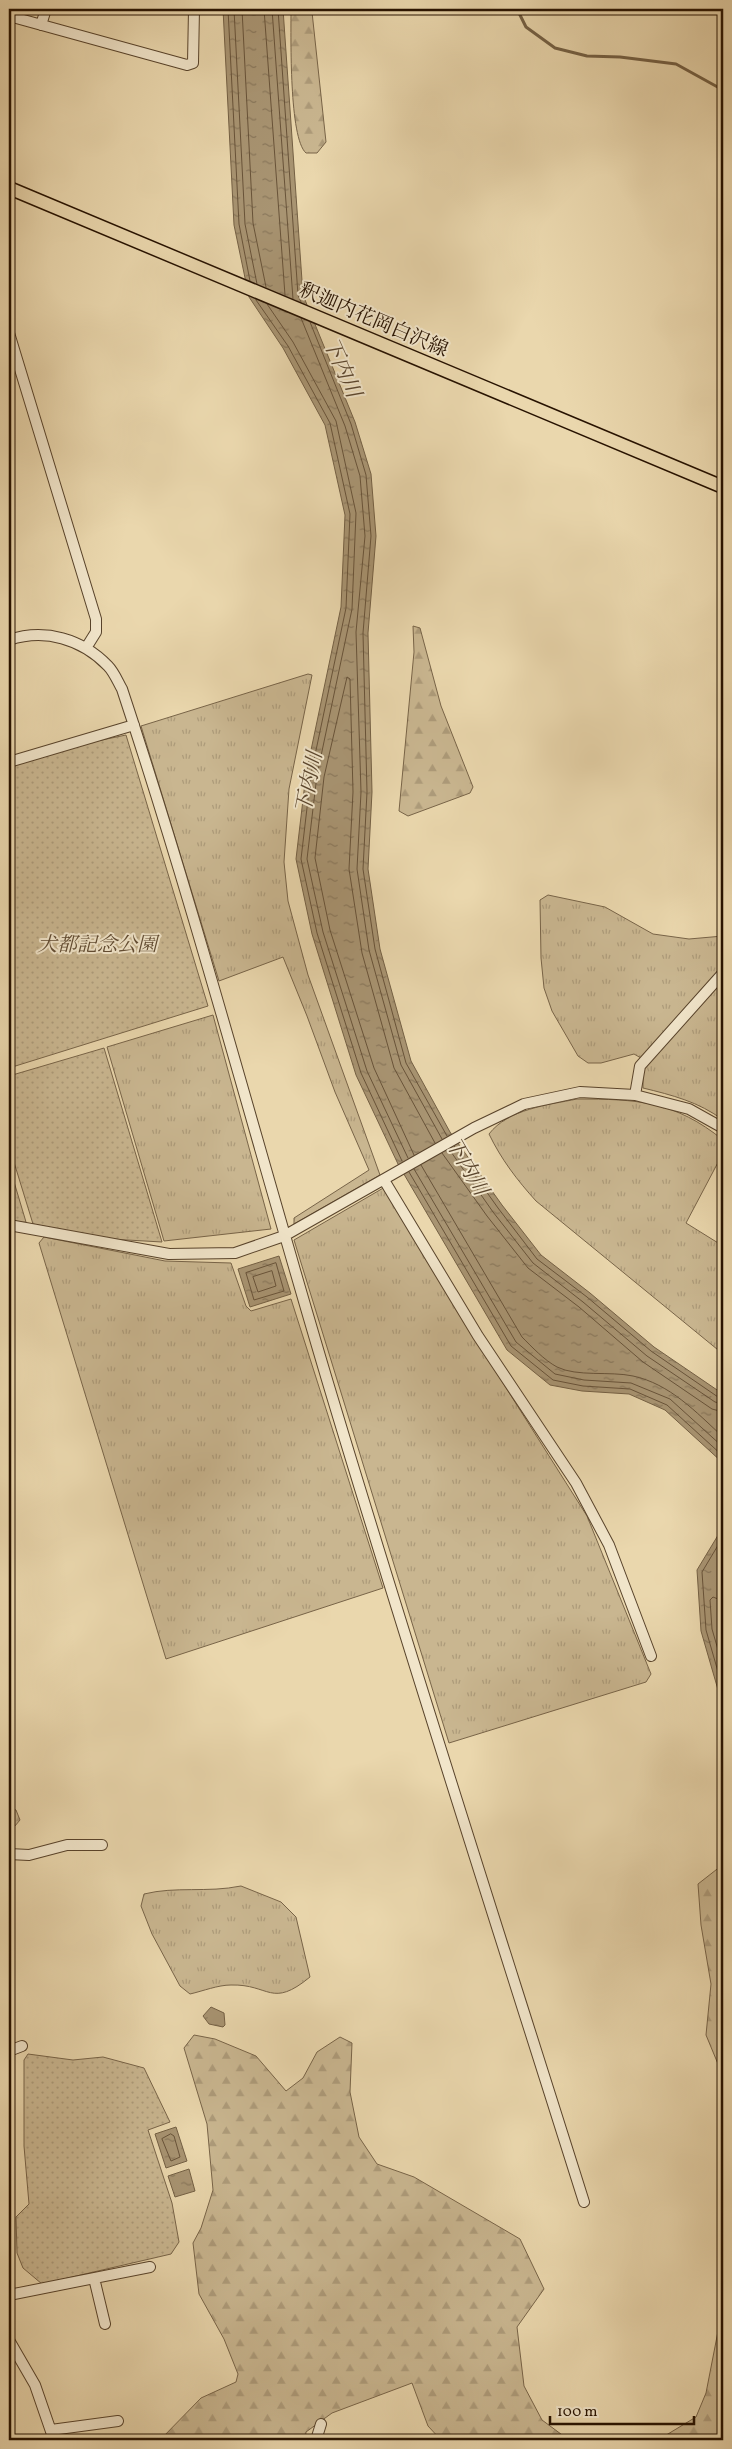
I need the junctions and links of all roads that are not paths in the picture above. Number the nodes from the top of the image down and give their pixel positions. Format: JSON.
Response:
{"nodes":[{"id":1,"x":46,"y":9,"type":"edge"},
{"id":2,"x":194,"y":9,"type":"edge"},
{"id":3,"x":9,"y":16,"type":"edge"},
{"id":4,"x":42,"y":25,"type":"junction"},
{"id":5,"x":9,"y":188,"type":"edge"},
{"id":6,"x":9,"y":333,"type":"edge"},
{"id":7,"x":723,"y":487,"type":"edge"},
{"id":8,"x":9,"y":640,"type":"edge"},
{"id":9,"x":86,"y":648,"type":"junction"},
{"id":10,"x":134,"y":724,"type":"junction"},
{"id":11,"x":9,"y":762,"type":"edge"},
{"id":12,"x":723,"y":974,"type":"edge"},
{"id":13,"x":635,"y":1094,"type":"junction"},
{"id":14,"x":723,"y":1128,"type":"edge"},
{"id":15,"x":384,"y":1180,"type":"junction"},
{"id":16,"x":9,"y":1225,"type":"edge"},
{"id":17,"x":284,"y":1236,"type":"junction"},
{"id":18,"x":651,"y":1656,"type":"dead end"},
{"id":19,"x":102,"y":1845,"type":"dead end"},
{"id":20,"x":9,"y":1854,"type":"edge"},
{"id":21,"x":22,"y":2046,"type":"dead end"},
{"id":22,"x":9,"y":2051,"type":"edge"},
{"id":23,"x":584,"y":2202,"type":"dead end"},
{"id":24,"x":150,"y":2267,"type":"dead end"},
{"id":25,"x":94,"y":2278,"type":"junction"},
{"id":26,"x":9,"y":2295,"type":"edge"},
{"id":27,"x":105,"y":2324,"type":"dead end"},
{"id":28,"x":9,"y":2340,"type":"edge"},
{"id":29,"x":118,"y":2421,"type":"dead end"},
{"id":30,"x":321,"y":2424,"type":"dead end"},
{"id":31,"x":53,"y":2435,"type":"edge"},
{"id":32,"x":316,"y":2440,"type":"edge"}],
"edges":[{"from":1,"to":4,"type":"street"},
{"from":2,"to":4,"type":"street"},
{"from":3,"to":4,"type":"street"},
{"from":5,"to":7,"type":"main road","name":"釈迦内花岡白沢線"},
{"from":6,"to":9,"type":"street"},
{"from":8,"to":9,"type":"street"},
{"from":9,"to":10,"type":"street"},
{"from":10,"to":11,"type":"street"},
{"from":10,"to":17,"type":"street"},
{"from":12,"to":13,"type":"street"},
{"from":13,"to":14,"type":"street"},
{"from":13,"to":15,"type":"street"},
{"from":15,"to":17,"type":"street"},
{"from":15,"to":18,"type":"street"},
{"from":16,"to":17,"type":"street"},
{"from":17,"to":23,"type":"street"},
{"from":19,"to":20,"type":"street"},
{"from":21,"to":22,"type":"street"},
{"from":24,"to":25,"type":"street"},
{"from":25,"to":26,"type":"street"},
{"from":25,"to":27,"type":"street"},
{"from":28,"to":31,"type":"street"},
{"from":29,"to":31,"type":"street"},
{"from":30,"to":32,"type":"street"}]}
